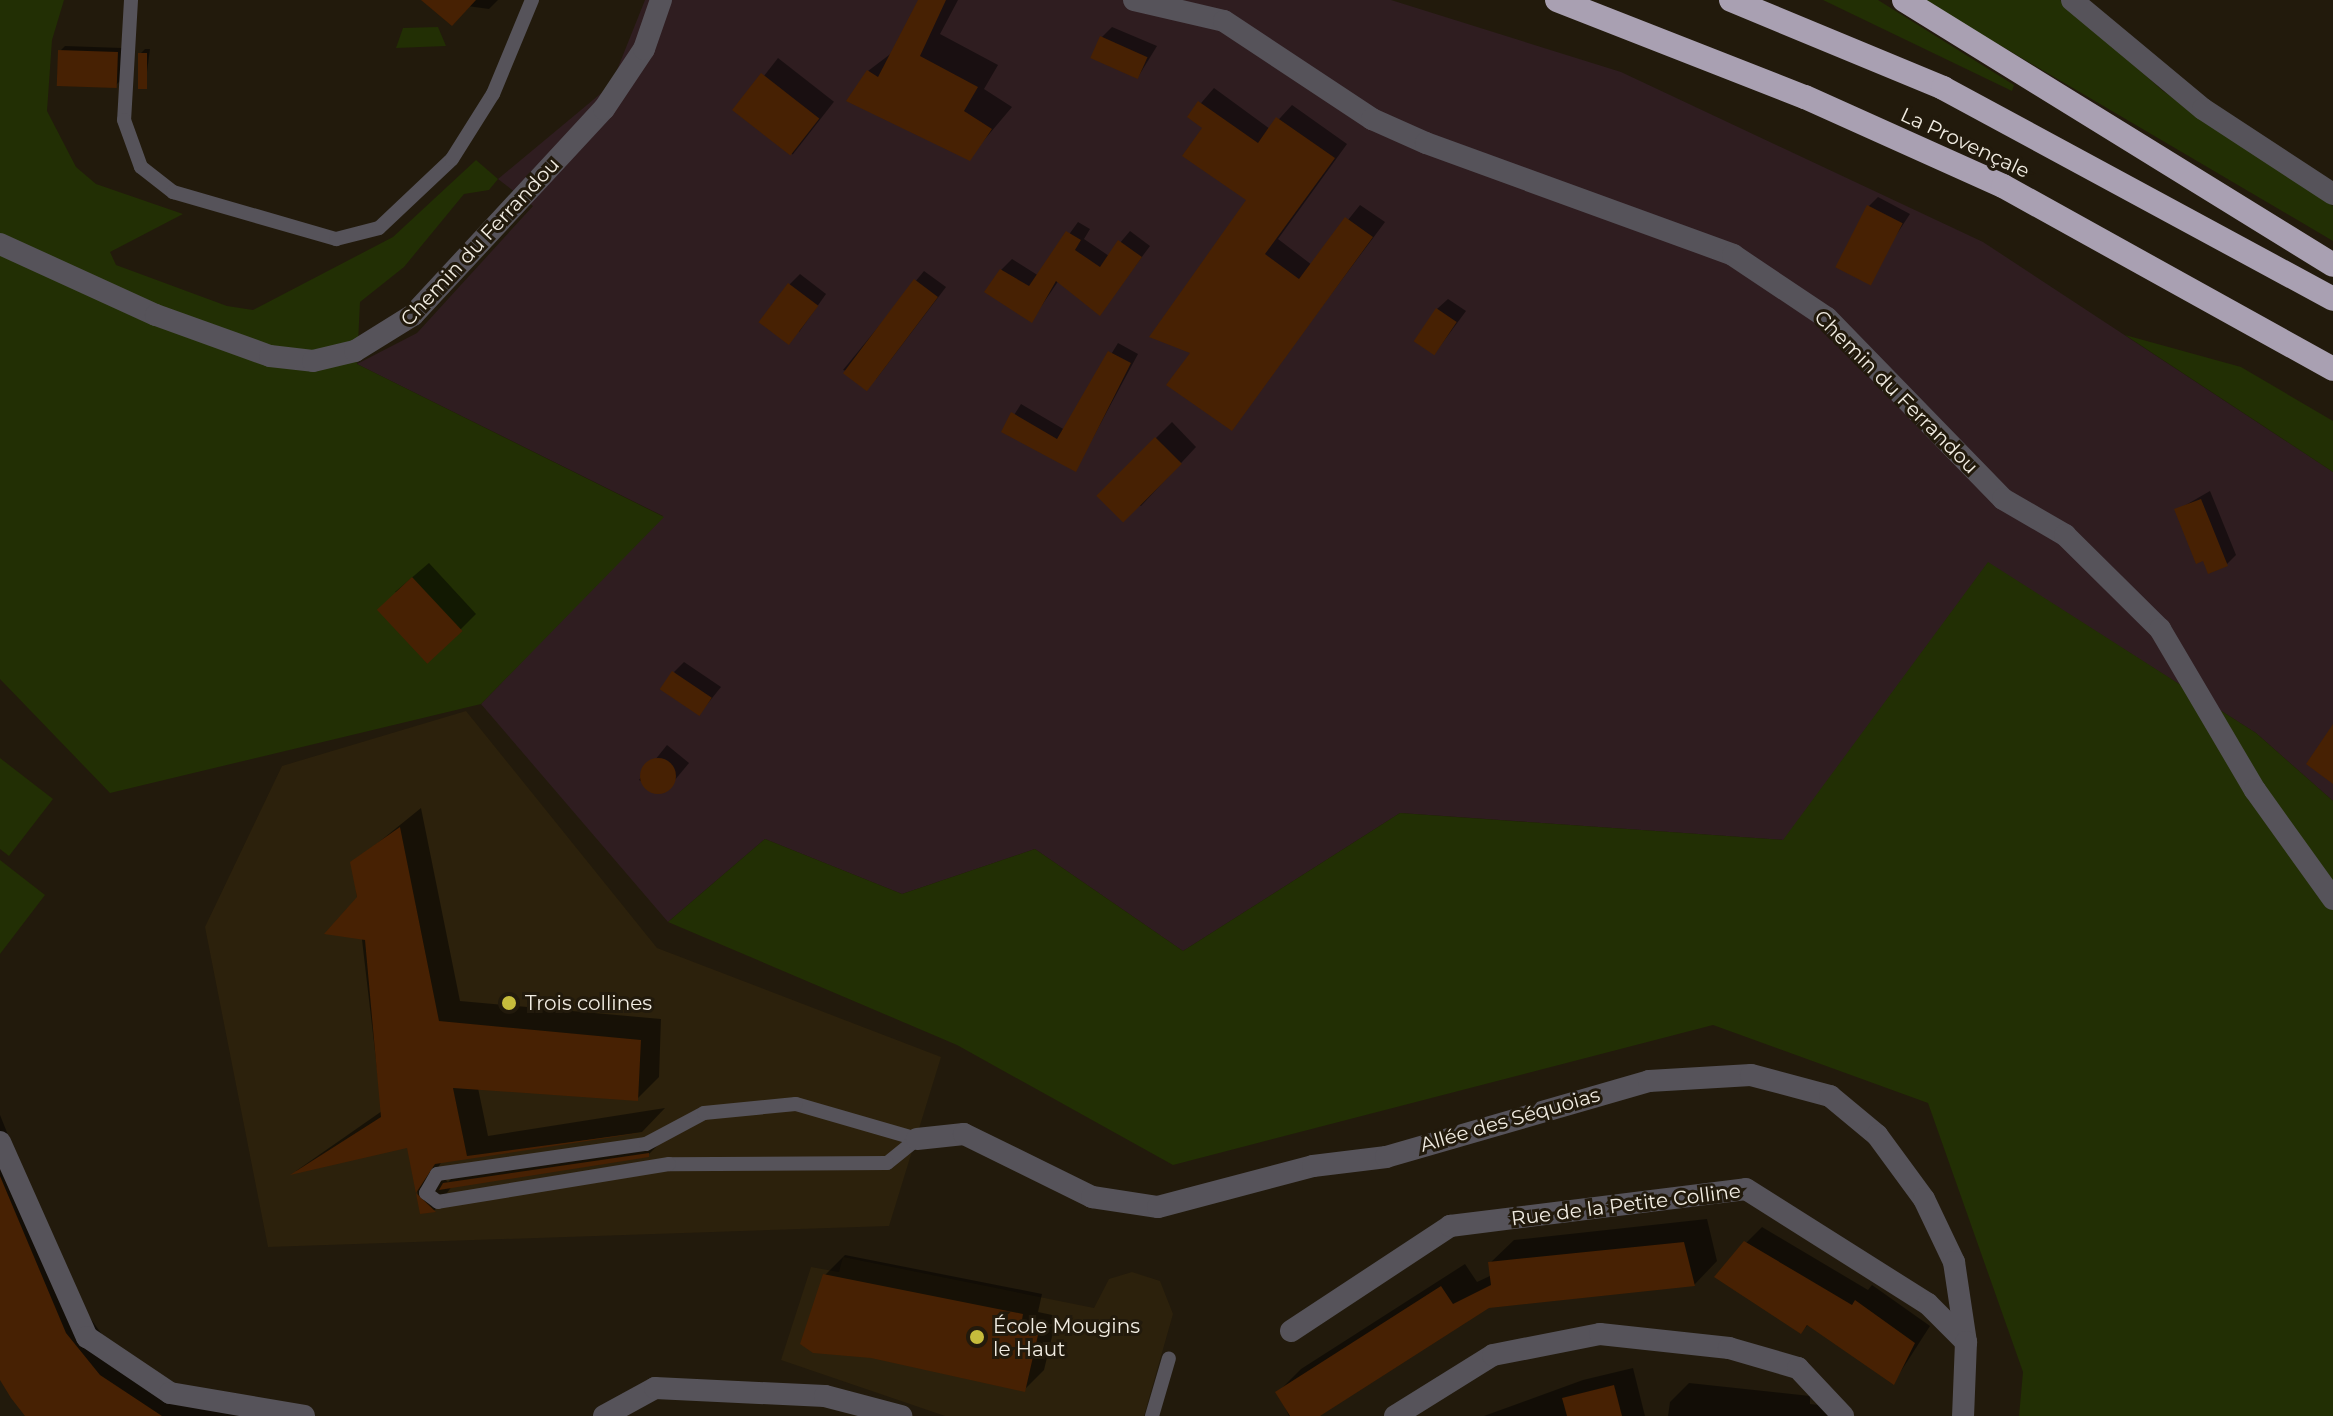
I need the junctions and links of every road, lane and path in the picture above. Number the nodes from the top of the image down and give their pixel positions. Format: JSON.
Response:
{"nodes":[{"id":1,"x":131,"y":0,"type":"edge"},
{"id":2,"x":532,"y":0,"type":"edge"},
{"id":3,"x":661,"y":0,"type":"edge"},
{"id":4,"x":1134,"y":0,"type":"edge"},
{"id":5,"x":1557,"y":0,"type":"edge"},
{"id":6,"x":1731,"y":0,"type":"edge"},
{"id":7,"x":1904,"y":0,"type":"edge"},
{"id":8,"x":2072,"y":0,"type":"edge"},
{"id":9,"x":2333,"y":194,"type":"edge"},
{"id":10,"x":0,"y":244,"type":"edge"},
{"id":11,"x":2333,"y":265,"type":"edge"},
{"id":12,"x":2333,"y":299,"type":"edge"},
{"id":13,"x":2333,"y":369,"type":"edge"},
{"id":14,"x":2333,"y":899,"type":"edge"},
{"id":15,"x":917,"y":1139,"type":"junction"},
{"id":16,"x":0,"y":1142,"type":"edge"},
{"id":17,"x":1291,"y":1331,"type":"dead end"},
{"id":18,"x":1966,"y":1342,"type":"junction"},
{"id":19,"x":1169,"y":1358,"type":"dead end"},
{"id":20,"x":304,"y":1416,"type":"edge"},
{"id":21,"x":604,"y":1416,"type":"edge"},
{"id":22,"x":901,"y":1416,"type":"edge"},
{"id":23,"x":1152,"y":1416,"type":"edge"},
{"id":24,"x":1395,"y":1416,"type":"edge"},
{"id":25,"x":1843,"y":1416,"type":"edge"},
{"id":26,"x":1963,"y":1416,"type":"edge"}],
"edges":[{"from":1,"to":2,"type":"lane"},
{"from":3,"to":10,"type":"street","name":"Chemin du Ferrandou"},
{"from":4,"to":14,"type":"street","name":"Chemin du Ferrandou"},
{"from":5,"to":13,"type":"highway","name":"La Provençale"},
{"from":6,"to":12,"type":"highway","name":"La Provençale"},
{"from":7,"to":11,"type":"highway"},
{"from":8,"to":9,"type":"street"},
{"from":15,"to":15,"type":"lane"},
{"from":15,"to":18,"type":"street","name":"Allée des Séquoias"},
{"from":16,"to":20,"type":"street"},
{"from":17,"to":18,"type":"street","name":"Rue de la Petite Colline"},
{"from":18,"to":26,"type":"street"},
{"from":19,"to":23,"type":"lane"},
{"from":21,"to":22,"type":"street"},
{"from":24,"to":25,"type":"street"}]}
